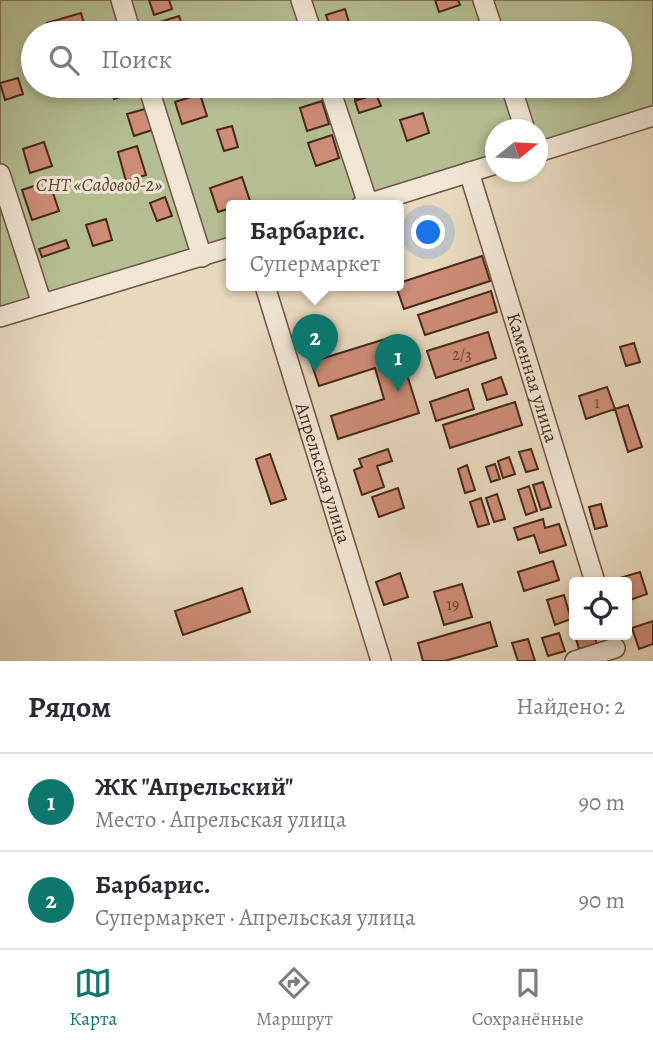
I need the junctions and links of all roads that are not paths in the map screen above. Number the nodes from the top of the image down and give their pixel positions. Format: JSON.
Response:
{"nodes":[{"id":1,"x":121,"y":0,"type":"edge"},
{"id":2,"x":301,"y":0,"type":"edge"},
{"id":3,"x":483,"y":0,"type":"edge"},
{"id":4,"x":127,"y":21,"type":"edge"},
{"id":5,"x":308,"y":21,"type":"edge"},
{"id":6,"x":490,"y":21,"type":"edge"},
{"id":7,"x":152,"y":98,"type":"edge"},
{"id":8,"x":333,"y":98,"type":"edge"},
{"id":9,"x":515,"y":98,"type":"edge"},
{"id":10,"x":653,"y":116,"type":"edge"},
{"id":11,"x":522,"y":119,"type":"edge"},
{"id":12,"x":548,"y":149,"type":"edge"},
{"id":13,"x":485,"y":167,"type":"edge"},
{"id":14,"x":469,"y":172,"type":"junction"},
{"id":15,"x":0,"y":174,"type":"edge"},
{"id":16,"x":363,"y":200,"type":"edge"},
{"id":17,"x":380,"y":200,"type":"edge"},
{"id":18,"x":226,"y":249,"type":"edge"},
{"id":19,"x":202,"y":257,"type":"junction"},
{"id":20,"x":267,"y":291,"type":"edge"},
{"id":21,"x":42,"y":304,"type":"junction"},
{"id":22,"x":0,"y":317,"type":"edge"},
{"id":23,"x":593,"y":577,"type":"edge"},
{"id":24,"x":615,"y":648,"type":"edge"},
{"id":25,"x":381,"y":661,"type":"edge"},
{"id":26,"x":575,"y":661,"type":"edge"}],
"edges":[{"from":1,"to":4,"type":"street"},
{"from":2,"to":5,"type":"street"},
{"from":3,"to":6,"type":"street"},
{"from":7,"to":19,"type":"street"},
{"from":8,"to":16,"type":"street"},
{"from":9,"to":11,"type":"street"},
{"from":10,"to":12,"type":"street"},
{"from":13,"to":14,"type":"street"},
{"from":14,"to":17,"type":"street"},
{"from":14,"to":23,"type":"street","name":"Каменная улица"},
{"from":15,"to":21,"type":"street"},
{"from":18,"to":19,"type":"street"},
{"from":19,"to":21,"type":"street"},
{"from":20,"to":25,"type":"street","name":"Апрельская улица"},
{"from":21,"to":22,"type":"street"},
{"from":24,"to":26,"type":"street"}]}
